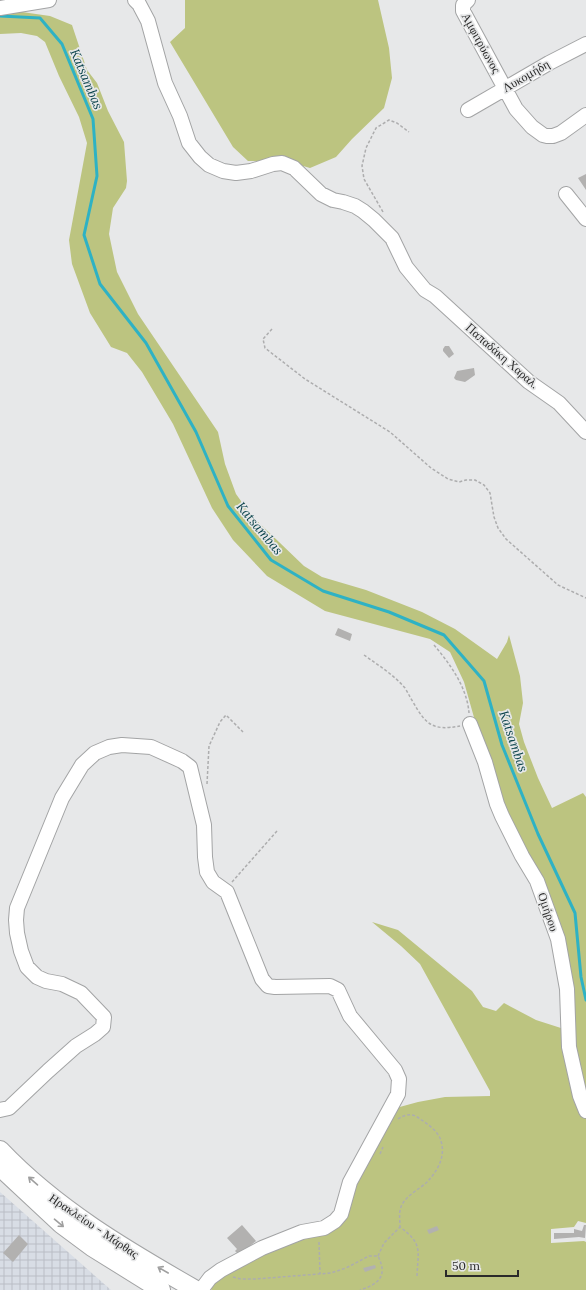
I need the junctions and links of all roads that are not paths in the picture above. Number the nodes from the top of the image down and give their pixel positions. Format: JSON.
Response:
{"nodes":[{"id":1,"x":49,"y":0,"type":"edge"},
{"id":2,"x":135,"y":0,"type":"edge"},
{"id":3,"x":468,"y":0,"type":"edge"},
{"id":4,"x":0,"y":8,"type":"edge"},
{"id":5,"x":586,"y":44,"type":"edge"},
{"id":6,"x":505,"y":88,"type":"junction"},
{"id":7,"x":468,"y":110,"type":"dead end"},
{"id":8,"x":586,"y":115,"type":"edge"},
{"id":9,"x":566,"y":194,"type":"dead end"},
{"id":10,"x":586,"y":219,"type":"edge"},
{"id":11,"x":586,"y":432,"type":"edge"},
{"id":12,"x":470,"y":724,"type":"road end"},
{"id":13,"x":0,"y":1110,"type":"edge"},
{"id":14,"x":586,"y":1111,"type":"edge"},
{"id":15,"x":0,"y":1150,"type":"edge"},
{"id":16,"x":0,"y":1167,"type":"edge"},
{"id":17,"x":161,"y":1290,"type":"edge"},
{"id":18,"x":196,"y":1290,"type":"edge"},
{"id":19,"x":200,"y":1290,"type":"edge"}],
"edges":[{"from":1,"to":4,"type":"street"},
{"from":2,"to":11,"type":"street","name":"Παπαδάκη Χαραλ."},
{"from":3,"to":6,"type":"street","name":"Αμφιτρύωνος"},
{"from":5,"to":6,"type":"street","name":"Λυκομήδη"},
{"from":6,"to":7,"type":"street","name":"Λυκομήδη"},
{"from":6,"to":8,"type":"street"},
{"from":9,"to":10,"type":"street"},
{"from":12,"to":14,"type":"street","name":"Ομήρου"},
{"from":13,"to":19,"type":"street"},
{"from":18,"to":15,"type":"main road","name":"Ηρακλείου - Μάρθας","one_way":true},
{"from":16,"to":17,"type":"main road","name":"Ηρακλείου - Μάρθας","one_way":true}]}
